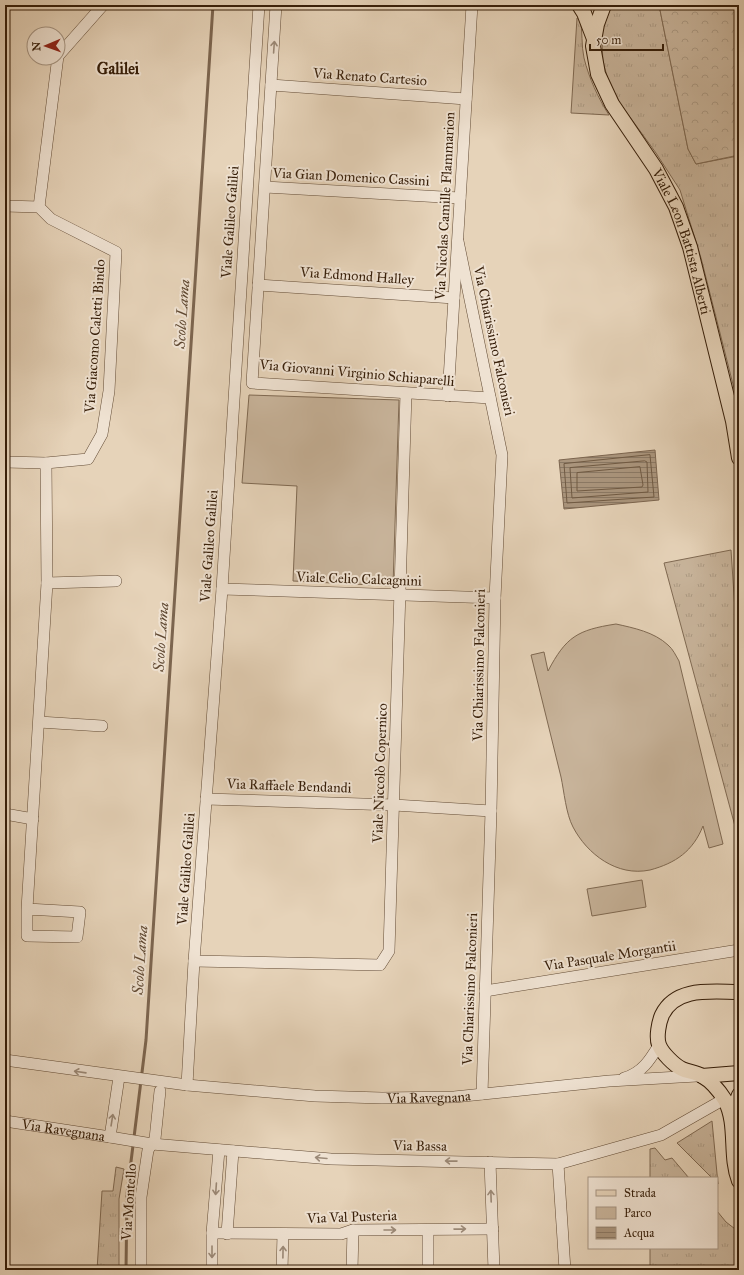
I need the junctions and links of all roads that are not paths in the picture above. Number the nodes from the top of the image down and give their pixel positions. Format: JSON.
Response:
{"nodes":[{"id":1,"x":104,"y":5,"type":"edge"},
{"id":2,"x":276,"y":5,"type":"edge"},
{"id":3,"x":472,"y":5,"type":"edge"},
{"id":4,"x":579,"y":5,"type":"edge"},
{"id":5,"x":604,"y":5,"type":"edge"},
{"id":6,"x":259,"y":6,"type":"edge"},
{"id":7,"x":258,"y":31,"type":"junction"},
{"id":8,"x":275,"y":31,"type":"junction"},
{"id":9,"x":594,"y":39,"type":"junction"},
{"id":10,"x":271,"y":85,"type":"junction"},
{"id":11,"x":466,"y":99,"type":"junction"},
{"id":12,"x":265,"y":187,"type":"junction"},
{"id":13,"x":460,"y":198,"type":"junction"},
{"id":14,"x":5,"y":206,"type":"edge"},
{"id":15,"x":39,"y":207,"type":"junction"},
{"id":16,"x":245,"y":223,"type":"junction"},
{"id":17,"x":262,"y":225,"type":"junction"},
{"id":18,"x":458,"y":241,"type":"junction"},
{"id":19,"x":258,"y":285,"type":"junction"},
{"id":20,"x":454,"y":298,"type":"junction"},
{"id":21,"x":238,"y":338,"type":"junction"},
{"id":22,"x":255,"y":339,"type":"junction"},
{"id":23,"x":406,"y":393,"type":"junction"},
{"id":24,"x":448,"y":396,"type":"junction"},
{"id":25,"x":490,"y":398,"type":"junction"},
{"id":26,"x":739,"y":458,"type":"edge"},
{"id":27,"x":5,"y":462,"type":"edge"},
{"id":28,"x":46,"y":463,"type":"junction"},
{"id":29,"x":116,"y":581,"type":"dead end"},
{"id":30,"x":47,"y":583,"type":"junction"},
{"id":31,"x":222,"y":589,"type":"junction"},
{"id":32,"x":401,"y":595,"type":"junction"},
{"id":33,"x":495,"y":598,"type":"junction"},
{"id":34,"x":39,"y":722,"type":"junction"},
{"id":35,"x":102,"y":726,"type":"dead end"},
{"id":36,"x":206,"y":799,"type":"junction"},
{"id":37,"x":394,"y":805,"type":"junction"},
{"id":38,"x":491,"y":811,"type":"junction"},
{"id":39,"x":5,"y":814,"type":"edge"},
{"id":40,"x":33,"y":819,"type":"junction"},
{"id":41,"x":27,"y":909,"type":"junction"},
{"id":42,"x":739,"y":950,"type":"edge"},
{"id":43,"x":194,"y":961,"type":"junction"},
{"id":44,"x":485,"y":991,"type":"junction"},
{"id":45,"x":739,"y":992,"type":"edge"},
{"id":46,"x":659,"y":1045,"type":"junction"},
{"id":47,"x":5,"y":1060,"type":"edge"},
{"id":48,"x":739,"y":1073,"type":"edge"},
{"id":49,"x":702,"y":1076,"type":"junction"},
{"id":50,"x":119,"y":1077,"type":"junction"},
{"id":51,"x":609,"y":1082,"type":"junction"},
{"id":52,"x":187,"y":1085,"type":"junction"},
{"id":53,"x":161,"y":1087,"type":"junction"},
{"id":54,"x":482,"y":1094,"type":"junction"},
{"id":55,"x":739,"y":1095,"type":"edge"},
{"id":56,"x":719,"y":1102,"type":"dead end"},
{"id":57,"x":731,"y":1116,"type":"junction"},
{"id":58,"x":5,"y":1121,"type":"edge"},
{"id":59,"x":110,"y":1137,"type":"junction"},
{"id":60,"x":152,"y":1144,"type":"junction"},
{"id":61,"x":219,"y":1150,"type":"junction"},
{"id":62,"x":233,"y":1151,"type":"junction"},
{"id":63,"x":490,"y":1162,"type":"junction"},
{"id":64,"x":558,"y":1164,"type":"junction"},
{"id":65,"x":739,"y":1181,"type":"edge"},
{"id":66,"x":492,"y":1229,"type":"junction"},
{"id":67,"x":353,"y":1230,"type":"junction"},
{"id":68,"x":428,"y":1230,"type":"junction"},
{"id":69,"x":212,"y":1234,"type":"junction"},
{"id":70,"x":227,"y":1234,"type":"junction"},
{"id":71,"x":283,"y":1234,"type":"junction"},
{"id":72,"x":141,"y":1270,"type":"edge"},
{"id":73,"x":212,"y":1270,"type":"edge"},
{"id":74,"x":282,"y":1270,"type":"edge"},
{"id":75,"x":352,"y":1270,"type":"edge"},
{"id":76,"x":428,"y":1270,"type":"edge"},
{"id":77,"x":494,"y":1270,"type":"edge"},
{"id":78,"x":565,"y":1270,"type":"edge"}],
"edges":[{"from":1,"to":15,"type":"street"},
{"from":2,"to":8,"type":"street","name":"Via Giovanni Virginio Schiaparelli"},
{"from":3,"to":11,"type":"street","name":"Via Nicolas Camille Flammarion"},
{"from":4,"to":9,"type":"main road","name":"Viale Leon Battista Alberti"},
{"from":5,"to":9,"type":"main road","name":"Viale Leon Battista Alberti"},
{"from":6,"to":7,"type":"street","name":"Viale Galileo Galilei"},
{"from":7,"to":8,"type":"street"},
{"from":7,"to":16,"type":"street","name":"Viale Galileo Galilei"},
{"from":10,"to":8,"type":"street","name":"Via Giovanni Virginio Schiaparelli","one_way":true},
{"from":9,"to":26,"type":"main road","name":"Viale Leon Battista Alberti"},
{"from":10,"to":11,"type":"street","name":"Via Renato Cartesio"},
{"from":10,"to":12,"type":"street","name":"Via Giovanni Virginio Schiaparelli"},
{"from":11,"to":13,"type":"street","name":"Via Nicolas Camille Flammarion"},
{"from":12,"to":13,"type":"street","name":"Via Gian Domenico Cassini"},
{"from":12,"to":17,"type":"street","name":"Via Giovanni Virginio Schiaparelli"},
{"from":13,"to":18,"type":"street","name":"Via Nicolas Camille Flammarion"},
{"from":14,"to":15,"type":"street"},
{"from":15,"to":28,"type":"street","name":"Via Giacomo Caletti Bindo"},
{"from":16,"to":17,"type":"street"},
{"from":16,"to":21,"type":"street","name":"Viale Galileo Galilei"},
{"from":17,"to":19,"type":"street","name":"Via Giovanni Virginio Schiaparelli"},
{"from":18,"to":20,"type":"street","name":"Via Nicolas Camille Flammarion"},
{"from":18,"to":25,"type":"street","name":"Via Chiarissimo Falconieri"},
{"from":19,"to":20,"type":"street","name":"Via Edmond Halley"},
{"from":19,"to":22,"type":"street","name":"Via Giovanni Virginio Schiaparelli"},
{"from":20,"to":24,"type":"street","name":"Via Nicolas Camille Flammarion"},
{"from":21,"to":22,"type":"street"},
{"from":21,"to":31,"type":"street","name":"Viale Galileo Galilei"},
{"from":22,"to":23,"type":"street","name":"Via Giovanni Virginio Schiaparelli"},
{"from":23,"to":24,"type":"street","name":"Via Giovanni Virginio Schiaparelli"},
{"from":23,"to":32,"type":"street","name":"Viale Niccolò Copernico"},
{"from":24,"to":25,"type":"street","name":"Via Giovanni Virginio Schiaparelli"},
{"from":25,"to":33,"type":"street","name":"Via Chiarissimo Falconieri"},
{"from":27,"to":28,"type":"street","name":"Via Giacomo Caletti Bindo"},
{"from":28,"to":30,"type":"street"},
{"from":29,"to":30,"type":"street"},
{"from":30,"to":34,"type":"street"},
{"from":31,"to":32,"type":"street","name":"Viale Celio Calcagnini"},
{"from":31,"to":36,"type":"street","name":"Viale Galileo Galilei"},
{"from":32,"to":33,"type":"street","name":"Viale Celio Calcagnini"},
{"from":32,"to":37,"type":"street","name":"Viale Niccolò Copernico"},
{"from":33,"to":38,"type":"street","name":"Via Chiarissimo Falconieri"},
{"from":34,"to":35,"type":"street"},
{"from":34,"to":40,"type":"street"},
{"from":36,"to":37,"type":"street","name":"Via Raffaele Bendandi"},
{"from":36,"to":43,"type":"street","name":"Viale Galileo Galilei"},
{"from":37,"to":38,"type":"street","name":"Via Raffaele Bendandi"},
{"from":37,"to":43,"type":"street","name":"Viale Niccolò Copernico"},
{"from":38,"to":44,"type":"street","name":"Via Chiarissimo Falconieri"},
{"from":39,"to":40,"type":"street"},
{"from":40,"to":41,"type":"street"},
{"from":41,"to":41,"type":"street"},
{"from":42,"to":44,"type":"street","name":"Via Pasquale Morgantii"},
{"from":43,"to":52,"type":"street","name":"Viale Galileo Galilei"},
{"from":44,"to":54,"type":"street","name":"Via Chiarissimo Falconieri"},
{"from":45,"to":46,"type":"main road"},
{"from":46,"to":49,"type":"main road"},
{"from":46,"to":51,"type":"street"},
{"from":50,"to":47,"type":"street","name":"Via Ravegnana","one_way":true},
{"from":48,"to":49,"type":"main road","name":"Via Ravegnana"},
{"from":49,"to":51,"type":"street","name":"Via Ravegnana"},
{"from":49,"to":57,"type":"main road"},
{"from":50,"to":53,"type":"street","name":"Via Ravegnana"},
{"from":59,"to":50,"type":"street","name":"Via Ravegnana","one_way":true},
{"from":51,"to":54,"type":"street","name":"Via Ravegnana"},
{"from":52,"to":53,"type":"street","name":"Via Ravegnana"},
{"from":52,"to":54,"type":"street","name":"Via Ravegnana"},
{"from":53,"to":60,"type":"street","name":"Via Montello"},
{"from":55,"to":57,"type":"main road"},
{"from":56,"to":64,"type":"street","name":"Via Bassa"},
{"from":57,"to":65,"type":"main road"},
{"from":58,"to":59,"type":"street","name":"Via Ravegnana"},
{"from":59,"to":60,"type":"street","name":"Via Bassa"},
{"from":60,"to":61,"type":"street","name":"Via Bassa"},
{"from":60,"to":72,"type":"street","name":"Via Montello"},
{"from":61,"to":62,"type":"street","name":"Via Bassa"},
{"from":61,"to":69,"type":"street","one_way":true},
{"from":63,"to":62,"type":"street","name":"Via Bassa","one_way":true},
{"from":62,"to":70,"type":"street"},
{"from":63,"to":64,"type":"street","name":"Via Bassa"},
{"from":66,"to":63,"type":"street","one_way":true},
{"from":64,"to":78,"type":"street"},
{"from":68,"to":66,"type":"street","name":"Via Val Pusteria","one_way":true},
{"from":66,"to":77,"type":"street"},
{"from":67,"to":68,"type":"street","name":"Via Val Pusteria","one_way":true},
{"from":67,"to":71,"type":"street","name":"Via Val Pusteria"},
{"from":67,"to":75,"type":"street"},
{"from":68,"to":76,"type":"street"},
{"from":69,"to":70,"type":"street","name":"Via Val Pusteria"},
{"from":69,"to":73,"type":"street","one_way":true},
{"from":70,"to":71,"type":"street","name":"Via Val Pusteria"},
{"from":74,"to":71,"type":"street","one_way":true}]}
